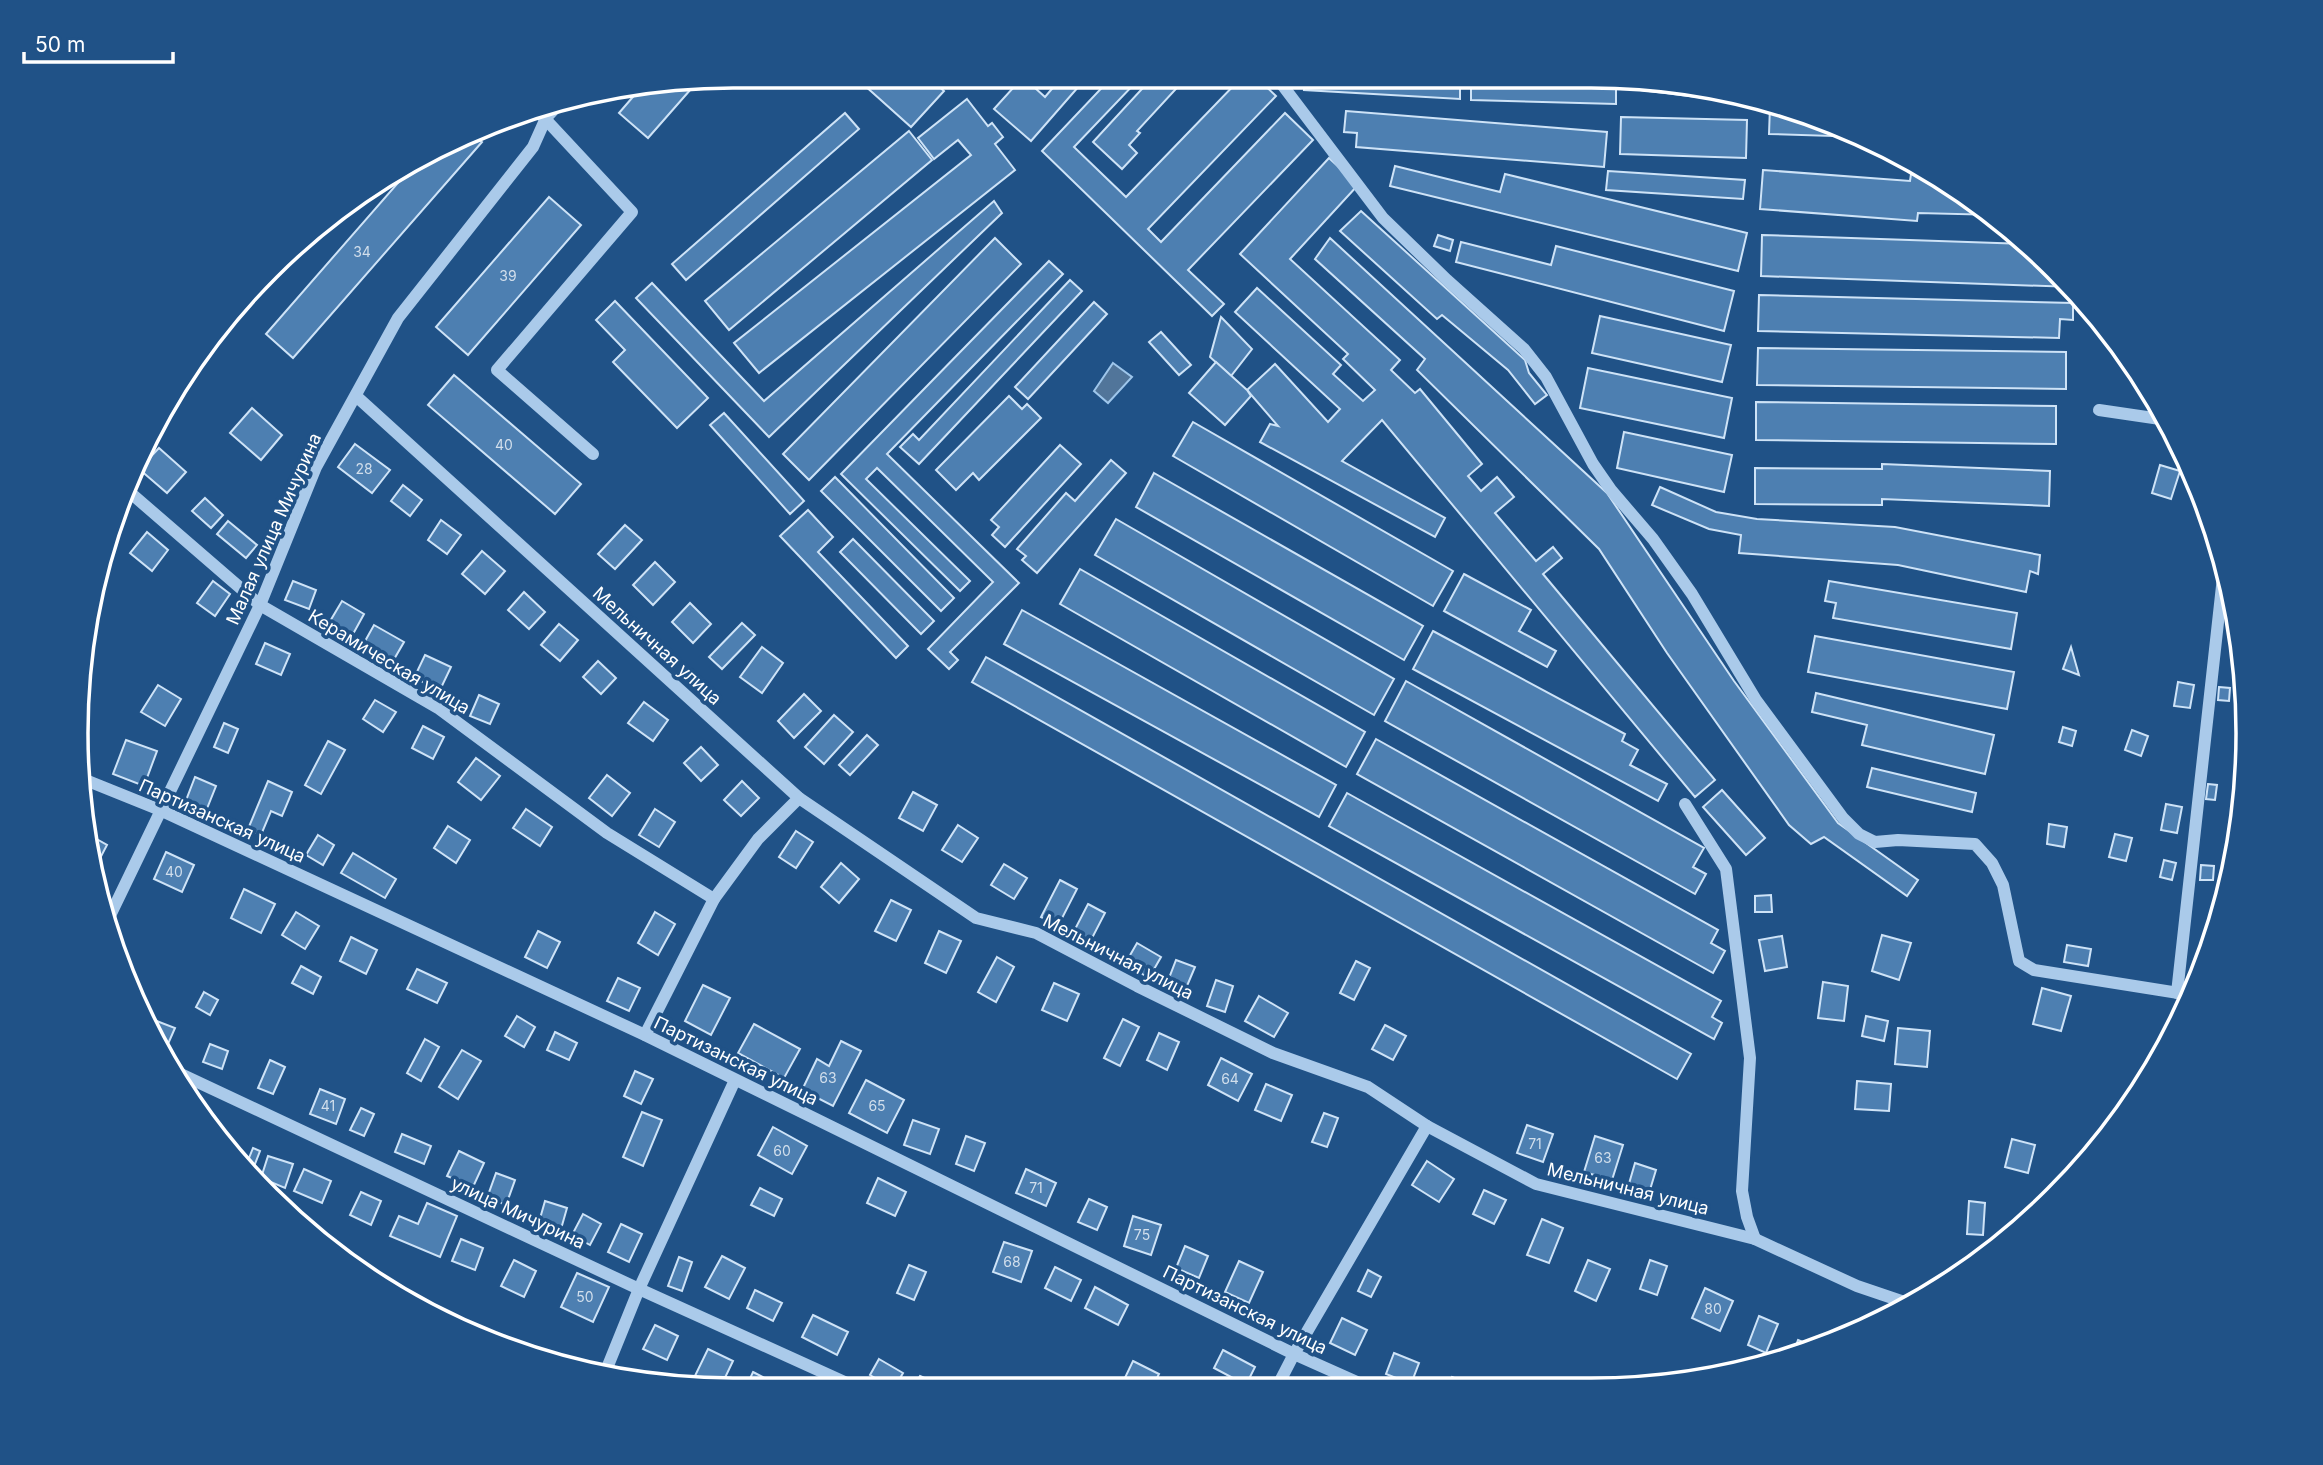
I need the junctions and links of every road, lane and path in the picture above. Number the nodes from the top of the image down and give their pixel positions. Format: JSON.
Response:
{"nodes":[{"id":1,"x":1285,"y":88,"type":"edge"},
{"id":2,"x":549,"y":114,"type":"edge"},
{"id":3,"x":546,"y":118,"type":"junction"},
{"id":4,"x":356,"y":396,"type":"junction"},
{"id":5,"x":2099,"y":410,"type":"dead end"},
{"id":6,"x":2153,"y":418,"type":"edge"},
{"id":7,"x":593,"y":454,"type":"dead end"},
{"id":8,"x":133,"y":495,"type":"edge"},
{"id":9,"x":2221,"y":597,"type":"edge"},
{"id":10,"x":260,"y":605,"type":"junction"},
{"id":11,"x":90,"y":782,"type":"edge"},
{"id":12,"x":799,"y":798,"type":"junction"},
{"id":13,"x":1685,"y":804,"type":"dead end"},
{"id":14,"x":160,"y":810,"type":"junction"},
{"id":15,"x":714,"y":899,"type":"junction"},
{"id":16,"x":113,"y":910,"type":"edge"},
{"id":17,"x":2177,"y":993,"type":"joint"},
{"id":18,"x":645,"y":1035,"type":"junction"},
{"id":19,"x":188,"y":1077,"type":"edge"},
{"id":20,"x":735,"y":1080,"type":"junction"},
{"id":21,"x":1427,"y":1126,"type":"junction"},
{"id":22,"x":1755,"y":1240,"type":"junction"},
{"id":23,"x":639,"y":1289,"type":"junction"},
{"id":24,"x":1897,"y":1300,"type":"edge"},
{"id":25,"x":1294,"y":1354,"type":"junction"},
{"id":26,"x":608,"y":1365,"type":"edge"},
{"id":27,"x":836,"y":1378,"type":"edge"},
{"id":28,"x":1282,"y":1378,"type":"edge"},
{"id":29,"x":1348,"y":1378,"type":"edge"}],
"edges":[{"from":1,"to":17,"type":"street"},
{"from":2,"to":3,"type":"street","name":"Малая улица Мичурина"},
{"from":3,"to":4,"type":"street","name":"Малая улица Мичурина"},
{"from":3,"to":7,"type":"street"},
{"from":4,"to":10,"type":"street","name":"Малая улица Мичурина"},
{"from":4,"to":12,"type":"street","name":"Мельничная улица"},
{"from":5,"to":6,"type":"street"},
{"from":8,"to":10,"type":"street","name":"Керамическая улица"},
{"from":9,"to":17,"type":"street"},
{"from":10,"to":14,"type":"street","name":"Малая улица Мичурина"},
{"from":10,"to":15,"type":"street","name":"Керамическая улица"},
{"from":11,"to":14,"type":"street","name":"Партизанская улица"},
{"from":12,"to":15,"type":"street"},
{"from":12,"to":21,"type":"street","name":"Мельничная улица"},
{"from":13,"to":22,"type":"street"},
{"from":14,"to":16,"type":"street","name":"Малая улица Мичурина"},
{"from":14,"to":18,"type":"street","name":"Партизанская улица"},
{"from":15,"to":18,"type":"street"},
{"from":18,"to":20,"type":"street","name":"Партизанская улица"},
{"from":19,"to":23,"type":"street","name":"улица Мичурина"},
{"from":20,"to":23,"type":"street"},
{"from":20,"to":25,"type":"street","name":"Партизанская улица"},
{"from":21,"to":22,"type":"street","name":"Мельничная улица"},
{"from":21,"to":25,"type":"street"},
{"from":22,"to":24,"type":"street","name":"Мельничная улица"},
{"from":23,"to":26,"type":"street"},
{"from":23,"to":27,"type":"street","name":"улица Мичурина"},
{"from":25,"to":28,"type":"street"},
{"from":25,"to":29,"type":"street","name":"Партизанская улица"}]}
